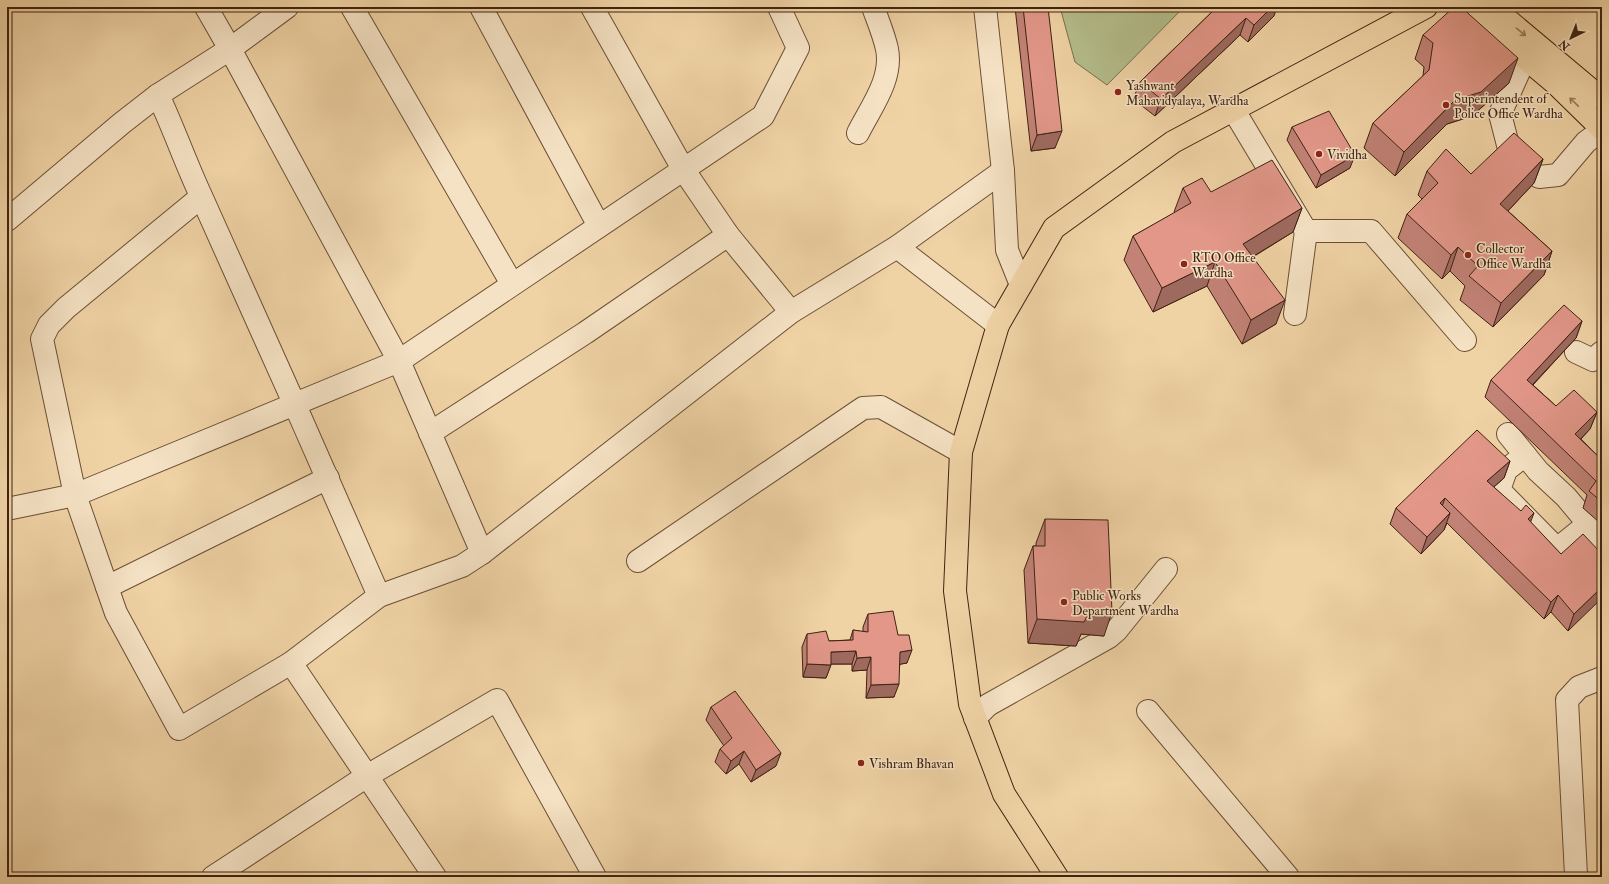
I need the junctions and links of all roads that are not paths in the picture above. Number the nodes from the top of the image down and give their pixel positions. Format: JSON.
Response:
{"nodes":[{"id":1,"x":206,"y":7,"type":"edge"},
{"id":2,"x":287,"y":7,"type":"edge"},
{"id":3,"x":352,"y":7,"type":"edge"},
{"id":4,"x":481,"y":7,"type":"edge"},
{"id":5,"x":592,"y":7,"type":"edge"},
{"id":6,"x":780,"y":7,"type":"edge"},
{"id":7,"x":874,"y":7,"type":"edge"},
{"id":8,"x":985,"y":7,"type":"edge"},
{"id":9,"x":1426,"y":7,"type":"edge"},
{"id":10,"x":1458,"y":7,"type":"edge"},
{"id":11,"x":1492,"y":7,"type":"edge"},
{"id":12,"x":230,"y":49,"type":"junction"},
{"id":13,"x":1526,"y":58,"type":"junction"},
{"id":14,"x":1560,"y":76,"type":"junction"},
{"id":15,"x":158,"y":95,"type":"junction"},
{"id":16,"x":1602,"y":99,"type":"edge"},
{"id":17,"x":1233,"y":109,"type":"junction"},
{"id":18,"x":1602,"y":129,"type":"edge"},
{"id":19,"x":858,"y":133,"type":"dead end"},
{"id":20,"x":1508,"y":145,"type":"edge"},
{"id":21,"x":683,"y":169,"type":"junction"},
{"id":22,"x":1003,"y":171,"type":"junction"},
{"id":23,"x":1539,"y":177,"type":"edge"},
{"id":24,"x":201,"y":197,"type":"junction"},
{"id":25,"x":7,"y":220,"type":"edge"},
{"id":26,"x":599,"y":226,"type":"junction"},
{"id":27,"x":1306,"y":231,"type":"junction"},
{"id":28,"x":728,"y":235,"type":"junction"},
{"id":29,"x":897,"y":247,"type":"junction"},
{"id":30,"x":512,"y":284,"type":"junction"},
{"id":31,"x":1022,"y":285,"type":"junction"},
{"id":32,"x":791,"y":312,"type":"junction"},
{"id":33,"x":1295,"y":314,"type":"dead end"},
{"id":34,"x":998,"y":325,"type":"junction"},
{"id":35,"x":1465,"y":340,"type":"dead end"},
{"id":36,"x":1576,"y":352,"type":"dead end"},
{"id":37,"x":1602,"y":352,"type":"edge"},
{"id":38,"x":399,"y":361,"type":"junction"},
{"id":39,"x":295,"y":404,"type":"junction"},
{"id":40,"x":430,"y":433,"type":"junction"},
{"id":41,"x":1508,"y":434,"type":"dead end"},
{"id":42,"x":961,"y":452,"type":"junction"},
{"id":43,"x":1525,"y":455,"type":"junction"},
{"id":44,"x":328,"y":478,"type":"junction"},
{"id":45,"x":75,"y":495,"type":"junction"},
{"id":46,"x":7,"y":508,"type":"edge"},
{"id":47,"x":1588,"y":524,"type":"junction"},
{"id":48,"x":1602,"y":540,"type":"edge"},
{"id":49,"x":482,"y":553,"type":"junction"},
{"id":50,"x":638,"y":561,"type":"dead end"},
{"id":51,"x":1166,"y":569,"type":"dead end"},
{"id":52,"x":107,"y":587,"type":"junction"},
{"id":53,"x":379,"y":596,"type":"junction"},
{"id":54,"x":291,"y":663,"type":"junction"},
{"id":55,"x":1602,"y":678,"type":"edge"},
{"id":56,"x":1148,"y":711,"type":"dead end"},
{"id":57,"x":975,"y":718,"type":"junction"},
{"id":58,"x":367,"y":776,"type":"junction"},
{"id":59,"x":1576,"y":875,"type":"dead end"},
{"id":60,"x":213,"y":877,"type":"edge"},
{"id":61,"x":435,"y":877,"type":"edge"},
{"id":62,"x":595,"y":877,"type":"edge"},
{"id":63,"x":1057,"y":877,"type":"edge"},
{"id":64,"x":1288,"y":877,"type":"edge"}],
"edges":[{"from":1,"to":12,"type":"street"},
{"from":2,"to":12,"type":"street"},
{"from":3,"to":30,"type":"street"},
{"from":4,"to":26,"type":"street"},
{"from":5,"to":21,"type":"street"},
{"from":6,"to":21,"type":"street"},
{"from":7,"to":19,"type":"street"},
{"from":8,"to":22,"type":"street"},
{"from":9,"to":17,"type":"main road"},
{"from":10,"to":13,"type":"main road"},
{"from":11,"to":14,"type":"main road","one_way":true},
{"from":12,"to":15,"type":"street"},
{"from":12,"to":38,"type":"street"},
{"from":13,"to":14,"type":"main road"},
{"from":13,"to":20,"type":"street"},
{"from":14,"to":16,"type":"main road"},
{"from":18,"to":14,"type":"main road","one_way":true},
{"from":15,"to":24,"type":"street"},
{"from":15,"to":25,"type":"street"},
{"from":17,"to":27,"type":"street"},
{"from":17,"to":31,"type":"main road"},
{"from":18,"to":23,"type":"street"},
{"from":21,"to":26,"type":"street"},
{"from":21,"to":28,"type":"street"},
{"from":22,"to":29,"type":"street"},
{"from":22,"to":31,"type":"street"},
{"from":24,"to":39,"type":"street"},
{"from":24,"to":45,"type":"street"},
{"from":26,"to":30,"type":"street"},
{"from":27,"to":33,"type":"street"},
{"from":27,"to":35,"type":"street"},
{"from":28,"to":32,"type":"street"},
{"from":28,"to":40,"type":"street"},
{"from":29,"to":32,"type":"street"},
{"from":29,"to":34,"type":"street"},
{"from":30,"to":38,"type":"street"},
{"from":31,"to":34,"type":"main road"},
{"from":32,"to":49,"type":"street"},
{"from":34,"to":42,"type":"main road"},
{"from":36,"to":37,"type":"street"},
{"from":38,"to":39,"type":"street"},
{"from":38,"to":40,"type":"street"},
{"from":39,"to":44,"type":"street"},
{"from":39,"to":45,"type":"street"},
{"from":40,"to":49,"type":"street"},
{"from":41,"to":43,"type":"street"},
{"from":42,"to":50,"type":"street"},
{"from":42,"to":57,"type":"main road"},
{"from":43,"to":47,"type":"street"},
{"from":43,"to":47,"type":"street"},
{"from":44,"to":52,"type":"street"},
{"from":44,"to":53,"type":"street"},
{"from":45,"to":46,"type":"street"},
{"from":45,"to":52,"type":"street"},
{"from":47,"to":48,"type":"street"},
{"from":49,"to":53,"type":"street"},
{"from":51,"to":57,"type":"street"},
{"from":52,"to":54,"type":"street"},
{"from":53,"to":54,"type":"street"},
{"from":54,"to":58,"type":"street"},
{"from":55,"to":59,"type":"street"},
{"from":56,"to":64,"type":"street"},
{"from":57,"to":63,"type":"main road"},
{"from":58,"to":60,"type":"street"},
{"from":58,"to":61,"type":"street"},
{"from":58,"to":62,"type":"street"}]}
